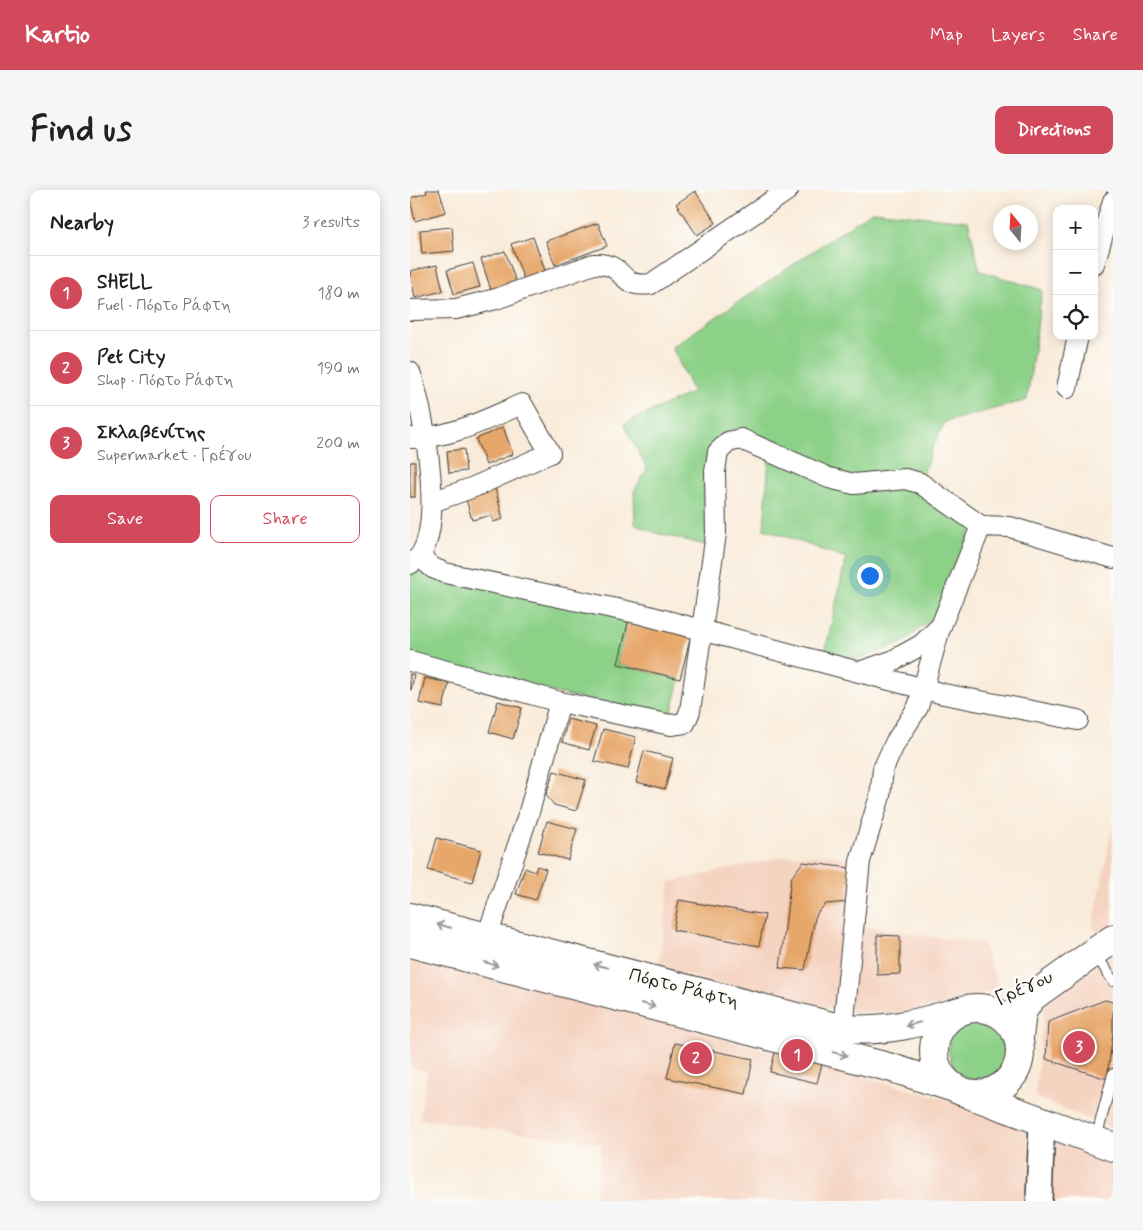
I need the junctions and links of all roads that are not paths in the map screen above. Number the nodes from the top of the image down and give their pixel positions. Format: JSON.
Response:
{"nodes":[{"id":1,"x":788,"y":190,"type":"edge"},
{"id":2,"x":1113,"y":201,"type":"edge"},
{"id":3,"x":1101,"y":260,"type":"edge"},
{"id":4,"x":410,"y":310,"type":"edge"},
{"id":5,"x":1077,"y":340,"type":"edge"},
{"id":6,"x":410,"y":372,"type":"edge"},
{"id":7,"x":1067,"y":388,"type":"dead end"},
{"id":8,"x":417,"y":438,"type":"edge"},
{"id":9,"x":432,"y":502,"type":"junction"},
{"id":10,"x":981,"y":526,"type":"junction"},
{"id":11,"x":1113,"y":558,"type":"edge"},
{"id":12,"x":415,"y":560,"type":"edge"},
{"id":13,"x":941,"y":626,"type":"junction"},
{"id":14,"x":701,"y":629,"type":"junction"},
{"id":15,"x":410,"y":661,"type":"edge"},
{"id":16,"x":859,"y":672,"type":"junction"},
{"id":17,"x":923,"y":689,"type":"junction"},
{"id":18,"x":560,"y":702,"type":"junction"},
{"id":19,"x":1078,"y":720,"type":"dead end"},
{"id":20,"x":410,"y":917,"type":"edge"},
{"id":21,"x":487,"y":937,"type":"junction"},
{"id":22,"x":410,"y":943,"type":"edge"},
{"id":23,"x":1104,"y":945,"type":"edge"},
{"id":24,"x":1072,"y":966,"type":"junction"},
{"id":25,"x":1113,"y":981,"type":"edge"},
{"id":26,"x":968,"y":1010,"type":"junction"},
{"id":27,"x":843,"y":1029,"type":"junction"},
{"id":28,"x":1018,"y":1037,"type":"junction"},
{"id":29,"x":1018,"y":1066,"type":"junction"},
{"id":30,"x":1113,"y":1074,"type":"edge"},
{"id":31,"x":961,"y":1091,"type":"junction"},
{"id":32,"x":1042,"y":1120,"type":"junction"},
{"id":33,"x":1104,"y":1144,"type":"edge"},
{"id":34,"x":1039,"y":1201,"type":"edge"}],
"edges":[{"from":1,"to":4,"type":"street"},
{"from":2,"to":3,"type":"street"},
{"from":5,"to":7,"type":"street"},
{"from":6,"to":8,"type":"street"},
{"from":8,"to":9,"type":"street"},
{"from":8,"to":9,"type":"street"},
{"from":9,"to":12,"type":"street"},
{"from":10,"to":11,"type":"street"},
{"from":10,"to":13,"type":"street"},
{"from":10,"to":14,"type":"street"},
{"from":12,"to":14,"type":"street"},
{"from":13,"to":16,"type":"street"},
{"from":13,"to":17,"type":"street"},
{"from":14,"to":16,"type":"street"},
{"from":14,"to":18,"type":"street"},
{"from":15,"to":18,"type":"street"},
{"from":16,"to":17,"type":"street"},
{"from":17,"to":19,"type":"street"},
{"from":17,"to":27,"type":"street"},
{"from":18,"to":21,"type":"street"},
{"from":21,"to":20,"type":"main road","name":"Πόρτο Ράφτη","one_way":true},
{"from":27,"to":21,"type":"main road","name":"Πόρτο Ράφτη","one_way":true},
{"from":22,"to":31,"type":"main road","name":"Πόρτο Ράφτη","one_way":true},
{"from":23,"to":24,"type":"main road","name":"Γρέγου"},
{"from":23,"to":25,"type":"lane"},
{"from":24,"to":26,"type":"main road","name":"Γρέγου"},
{"from":24,"to":28,"type":"main road","name":"Γρέγου"},
{"from":26,"to":27,"type":"main road","name":"Πόρτο Ράφτη","one_way":true},
{"from":26,"to":28,"type":"main road"},
{"from":26,"to":31,"type":"main road"},
{"from":28,"to":29,"type":"main road"},
{"from":29,"to":31,"type":"main road"},
{"from":29,"to":32,"type":"main road"},
{"from":30,"to":33,"type":"lane"},
{"from":31,"to":32,"type":"main road","name":"Πόρτο Ράφτη"},
{"from":32,"to":33,"type":"main road","name":"Πόρτο Ράφτη"},
{"from":32,"to":34,"type":"street"}]}
